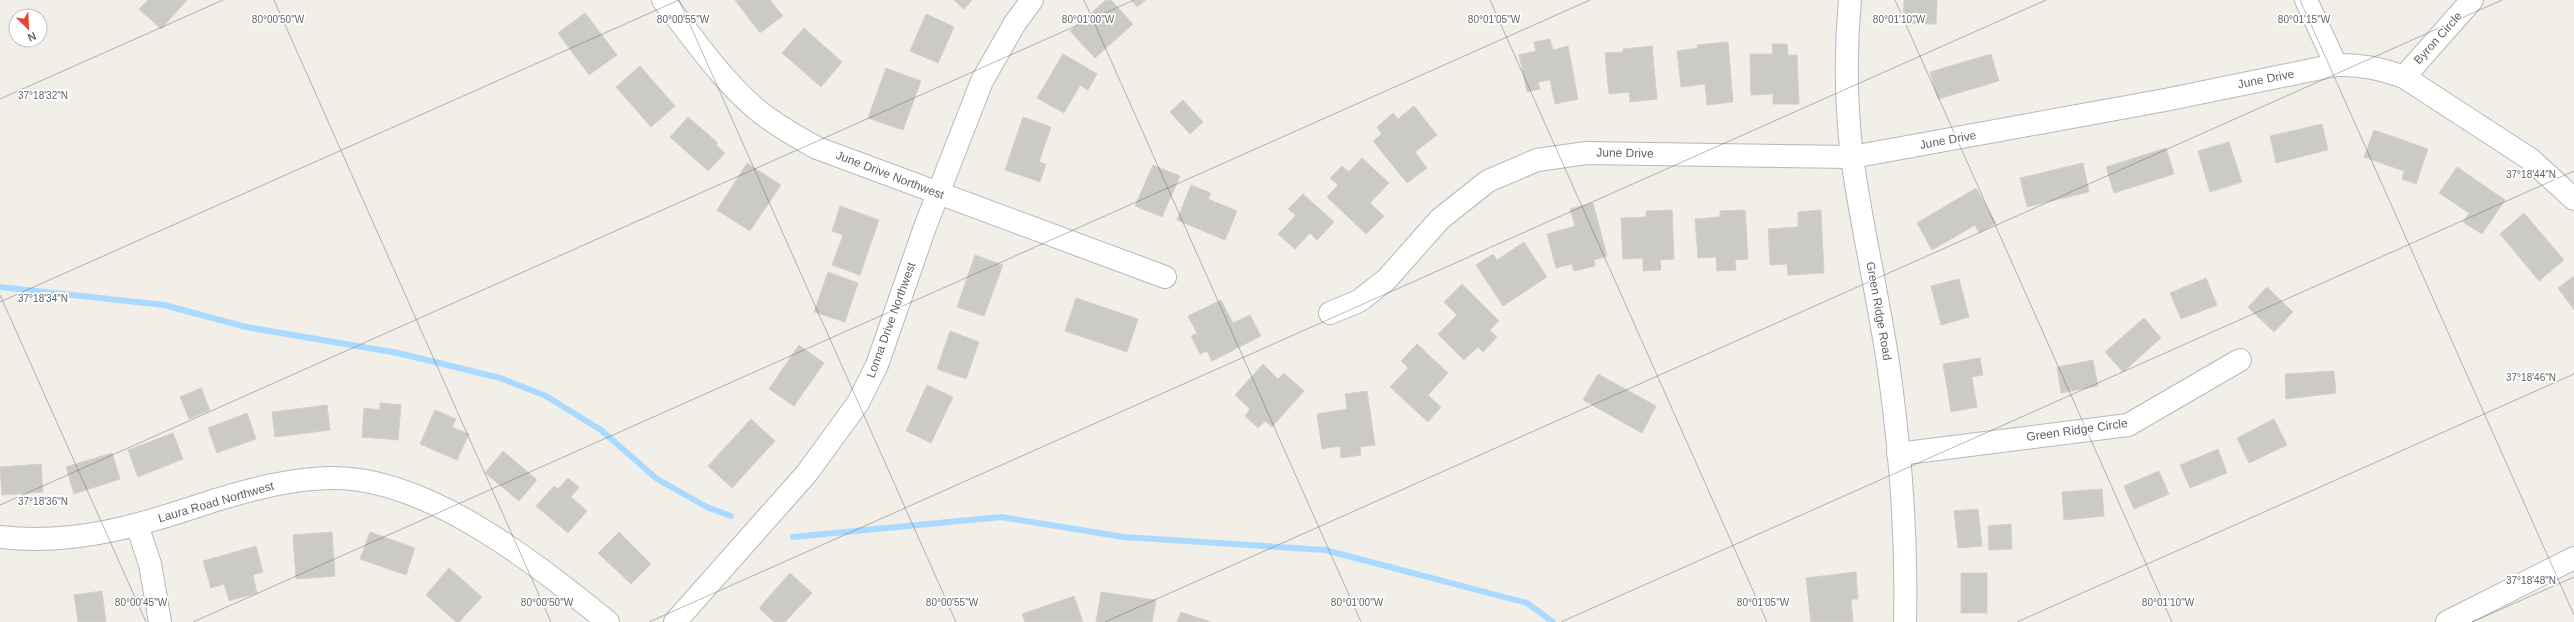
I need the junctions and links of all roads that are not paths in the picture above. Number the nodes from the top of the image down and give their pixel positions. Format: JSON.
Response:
{"nodes":[{"id":1,"x":663,"y":0,"type":"edge"},
{"id":2,"x":1032,"y":0,"type":"edge"},
{"id":3,"x":1850,"y":0,"type":"edge"},
{"id":4,"x":2306,"y":0,"type":"edge"},
{"id":5,"x":2472,"y":0,"type":"edge"},
{"id":6,"x":2336,"y":65,"type":"junction"},
{"id":7,"x":2404,"y":77,"type":"junction"},
{"id":8,"x":1852,"y":157,"type":"junction"},
{"id":9,"x":938,"y":193,"type":"junction"},
{"id":10,"x":2574,"y":198,"type":"edge"},
{"id":11,"x":1165,"y":277,"type":"dead end"},
{"id":12,"x":1330,"y":313,"type":"dead end"},
{"id":13,"x":2240,"y":360,"type":"dead end"},
{"id":14,"x":1898,"y":454,"type":"junction"},
{"id":15,"x":137,"y":525,"type":"junction"},
{"id":16,"x":0,"y":537,"type":"edge"},
{"id":17,"x":2574,"y":558,"type":"edge"},
{"id":18,"x":160,"y":622,"type":"edge"},
{"id":19,"x":608,"y":622,"type":"edge"},
{"id":20,"x":674,"y":622,"type":"edge"},
{"id":21,"x":1905,"y":622,"type":"edge"},
{"id":22,"x":2446,"y":622,"type":"edge"}],
"edges":[{"from":1,"to":9,"type":"street","name":"June Drive Northwest"},
{"from":2,"to":9,"type":"street","name":"Lonna Drive Northwest"},
{"from":3,"to":8,"type":"street","name":"Green Ridge Road"},
{"from":4,"to":6,"type":"street"},
{"from":5,"to":7,"type":"street","name":"Byron Circle"},
{"from":6,"to":7,"type":"street","name":"June Drive"},
{"from":6,"to":8,"type":"street","name":"June Drive"},
{"from":7,"to":10,"type":"street","name":"June Drive"},
{"from":8,"to":12,"type":"street","name":"June Drive"},
{"from":8,"to":14,"type":"street","name":"Green Ridge Road"},
{"from":9,"to":11,"type":"street","name":"June Drive Northwest"},
{"from":9,"to":20,"type":"street","name":"Lonna Drive Northwest"},
{"from":13,"to":14,"type":"street","name":"Green Ridge Circle"},
{"from":14,"to":21,"type":"street","name":"Green Ridge Road"},
{"from":15,"to":16,"type":"street","name":"Laura Road Northwest"},
{"from":15,"to":18,"type":"street"},
{"from":15,"to":19,"type":"street","name":"Laura Road Northwest"},
{"from":17,"to":22,"type":"street"}]}
